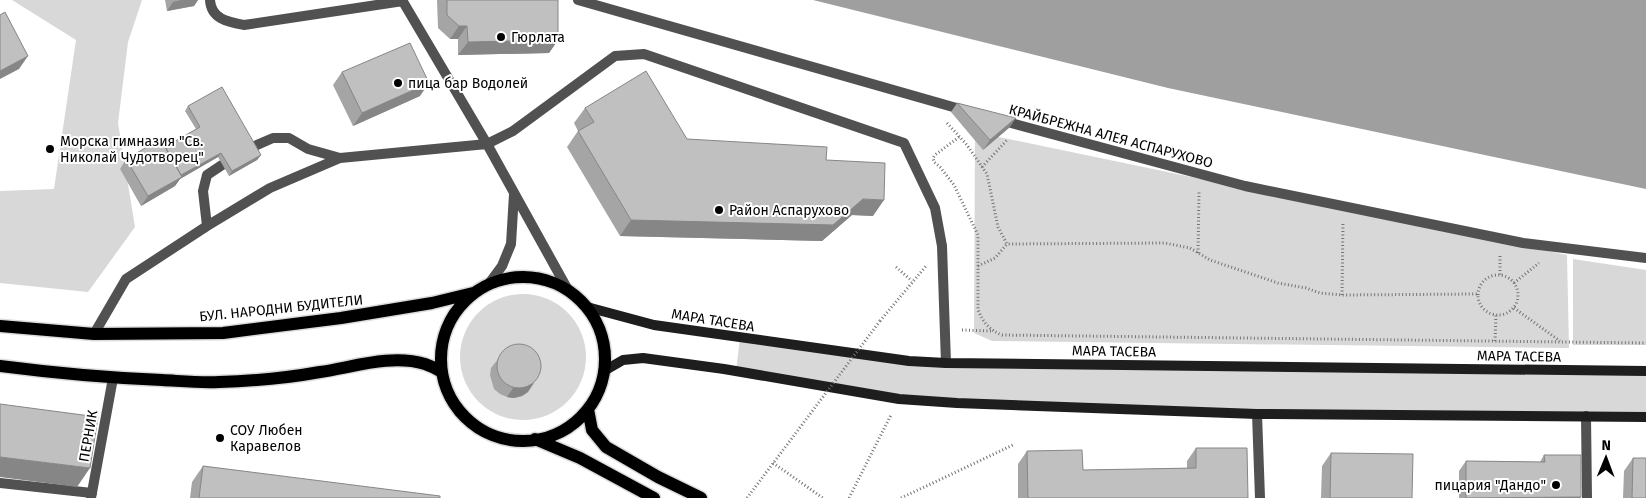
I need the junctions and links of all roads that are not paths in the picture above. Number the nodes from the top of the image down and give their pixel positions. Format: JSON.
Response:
{"nodes":[{"id":1,"x":210,"y":0,"type":"edge"},
{"id":2,"x":402,"y":0,"type":"edge"},
{"id":3,"x":578,"y":0,"type":"edge"},
{"id":4,"x":487,"y":144,"type":"junction"},
{"id":5,"x":250,"y":148,"type":"edge"},
{"id":6,"x":340,"y":158,"type":"junction"},
{"id":7,"x":222,"y":165,"type":"edge"},
{"id":8,"x":514,"y":193,"type":"junction"},
{"id":9,"x":207,"y":226,"type":"junction"},
{"id":10,"x":1646,"y":258,"type":"edge"},
{"id":11,"x":488,"y":285,"type":"junction"},
{"id":12,"x":568,"y":290,"type":"junction"},
{"id":13,"x":473,"y":294,"type":"junction"},
{"id":14,"x":587,"y":307,"type":"junction"},
{"id":15,"x":0,"y":326,"type":"edge"},
{"id":16,"x":94,"y":334,"type":"junction"},
{"id":17,"x":946,"y":363,"type":"junction"},
{"id":18,"x":0,"y":366,"type":"edge"},
{"id":19,"x":604,"y":371,"type":"junction"},
{"id":20,"x":442,"y":372,"type":"junction"},
{"id":21,"x":1646,"y":372,"type":"edge"},
{"id":22,"x":112,"y":378,"type":"junction"},
{"id":23,"x":588,"y":409,"type":"junction"},
{"id":24,"x":1258,"y":414,"type":"junction"},
{"id":25,"x":1586,"y":416,"type":"junction"},
{"id":26,"x":1646,"y":417,"type":"edge"},
{"id":27,"x":535,"y":439,"type":"junction"},
{"id":28,"x":0,"y":483,"type":"edge"},
{"id":29,"x":91,"y":496,"type":"edge"},
{"id":30,"x":654,"y":498,"type":"edge"},
{"id":31,"x":700,"y":498,"type":"edge"},
{"id":32,"x":1260,"y":498,"type":"edge"},
{"id":33,"x":1586,"y":498,"type":"edge"}],
"edges":[{"from":1,"to":2,"type":"street"},
{"from":2,"to":4,"type":"street"},
{"from":3,"to":10,"type":"street","name":"КРАЙБРЕЖНА АЛЕЯ АСПАРУХОВО"},
{"from":4,"to":6,"type":"street"},
{"from":4,"to":8,"type":"street"},
{"from":4,"to":17,"type":"street"},
{"from":5,"to":6,"type":"street"},
{"from":6,"to":9,"type":"street"},
{"from":7,"to":9,"type":"street"},
{"from":8,"to":11,"type":"street"},
{"from":8,"to":12,"type":"street"},
{"from":9,"to":16,"type":"street"},
{"from":11,"to":12,"type":"main road"},
{"from":11,"to":13,"type":"main road"},
{"from":12,"to":14,"type":"main road"},
{"from":13,"to":16,"type":"main road","name":"БУЛ. НАРОДНИ БУДИТЕЛИ"},
{"from":13,"to":20,"type":"main road"},
{"from":14,"to":17,"type":"main road","name":"МАРА ТАСЕВА"},
{"from":14,"to":19,"type":"main road"},
{"from":15,"to":16,"type":"main road","name":"БУЛ. НАРОДНИ БУДИТЕЛИ"},
{"from":17,"to":21,"type":"main road","name":"МАРА ТАСЕВА"},
{"from":18,"to":22,"type":"main road"},
{"from":19,"to":23,"type":"main road"},
{"from":19,"to":24,"type":"main road"},
{"from":20,"to":22,"type":"main road"},
{"from":20,"to":27,"type":"main road"},
{"from":22,"to":29,"type":"street","name":"ПЕРНИК"},
{"from":23,"to":27,"type":"main road"},
{"from":23,"to":31,"type":"main road"},
{"from":24,"to":25,"type":"main road"},
{"from":24,"to":32,"type":"street"},
{"from":25,"to":26,"type":"main road"},
{"from":25,"to":33,"type":"street"},
{"from":27,"to":30,"type":"main road"},
{"from":28,"to":29,"type":"street"}]}
